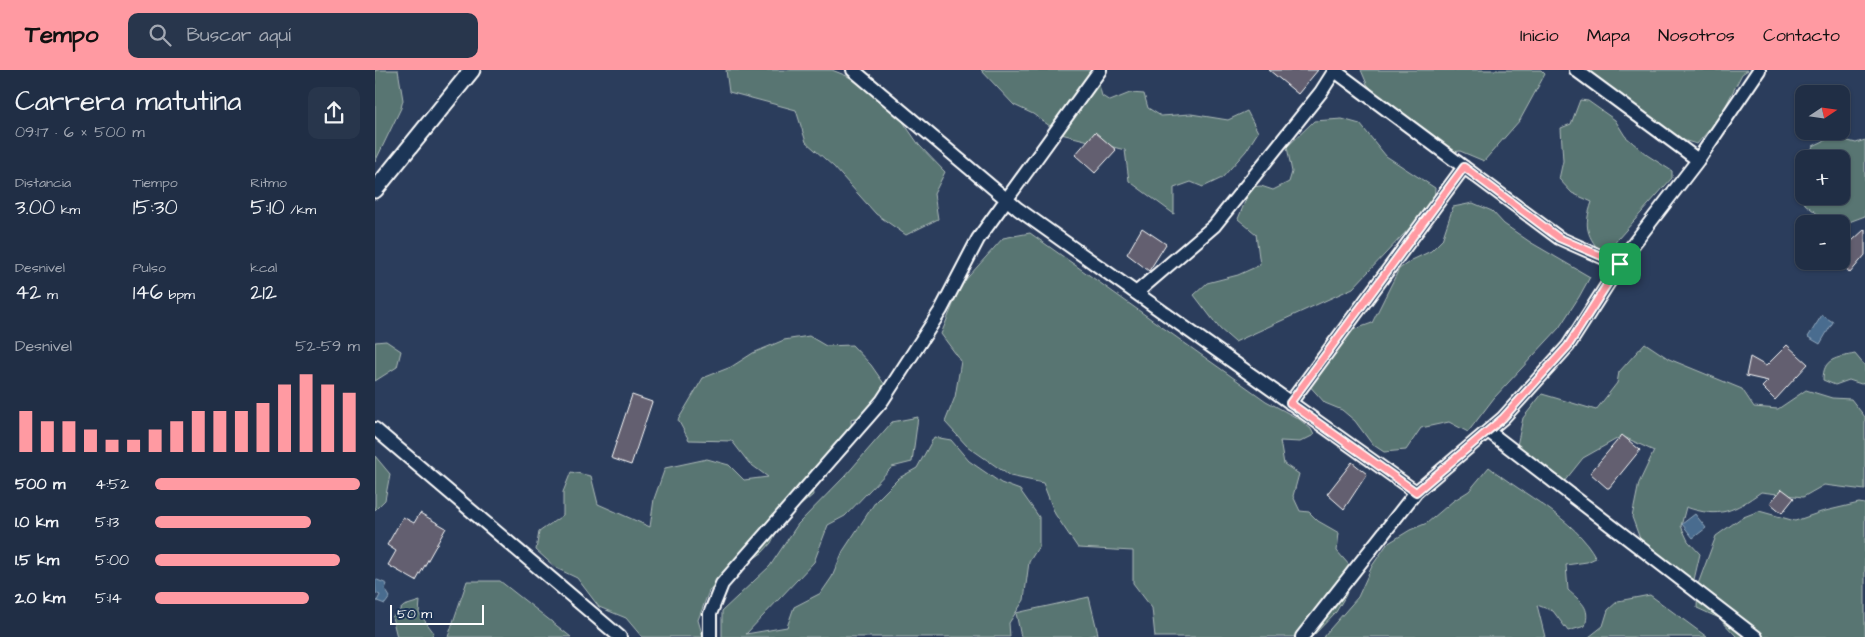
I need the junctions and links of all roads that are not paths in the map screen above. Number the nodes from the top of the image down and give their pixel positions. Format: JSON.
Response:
{"nodes":[{"id":1,"x":471,"y":70,"type":"edge"},
{"id":2,"x":853,"y":70,"type":"edge"},
{"id":3,"x":1100,"y":70,"type":"edge"},
{"id":4,"x":1576,"y":70,"type":"edge"},
{"id":5,"x":1759,"y":70,"type":"edge"},
{"id":6,"x":1335,"y":71,"type":"edge"},
{"id":7,"x":1698,"y":160,"type":"junction"},
{"id":8,"x":1464,"y":167,"type":"junction"},
{"id":9,"x":375,"y":190,"type":"edge"},
{"id":10,"x":1007,"y":200,"type":"junction"},
{"id":11,"x":1620,"y":264,"type":"junction"},
{"id":12,"x":1136,"y":293,"type":"junction"},
{"id":13,"x":1290,"y":403,"type":"junction"},
{"id":14,"x":375,"y":429,"type":"edge"},
{"id":15,"x":1489,"y":430,"type":"junction"},
{"id":16,"x":1416,"y":492,"type":"junction"},
{"id":17,"x":620,"y":637,"type":"edge"},
{"id":18,"x":710,"y":637,"type":"edge"},
{"id":19,"x":1302,"y":637,"type":"edge"},
{"id":20,"x":1756,"y":637,"type":"edge"}],
"edges":[{"from":1,"to":9,"type":"street"},
{"from":2,"to":10,"type":"street"},
{"from":3,"to":10,"type":"street"},
{"from":4,"to":7,"type":"street"},
{"from":5,"to":7,"type":"street"},
{"from":6,"to":8,"type":"street"},
{"from":6,"to":12,"type":"street"},
{"from":7,"to":11,"type":"street"},
{"from":8,"to":11,"type":"street"},
{"from":8,"to":13,"type":"street"},
{"from":10,"to":12,"type":"street"},
{"from":10,"to":18,"type":"street"},
{"from":11,"to":15,"type":"street"},
{"from":12,"to":13,"type":"street"},
{"from":13,"to":16,"type":"street"},
{"from":14,"to":17,"type":"street"},
{"from":15,"to":16,"type":"street"},
{"from":15,"to":20,"type":"street"},
{"from":16,"to":19,"type":"street"}]}
